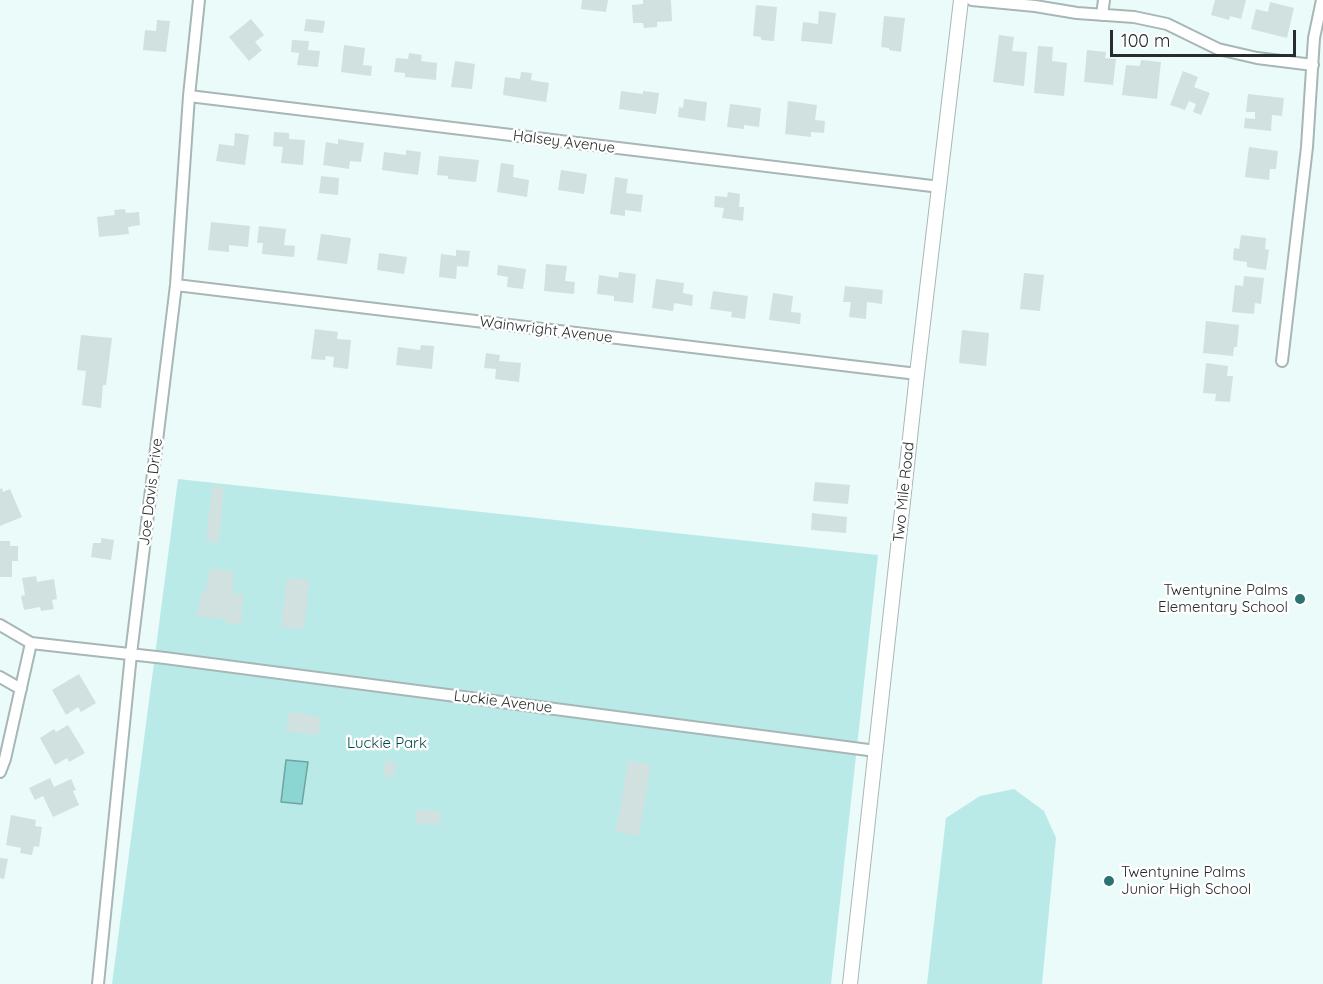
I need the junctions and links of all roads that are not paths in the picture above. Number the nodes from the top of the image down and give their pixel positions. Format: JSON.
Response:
{"nodes":[{"id":1,"x":199,"y":0,"type":"edge"},
{"id":2,"x":962,"y":0,"type":"edge"},
{"id":3,"x":972,"y":0,"type":"edge"},
{"id":4,"x":1104,"y":0,"type":"edge"},
{"id":5,"x":1322,"y":0,"type":"edge"},
{"id":6,"x":1102,"y":15,"type":"junction"},
{"id":7,"x":1313,"y":65,"type":"junction"},
{"id":8,"x":189,"y":96,"type":"junction"},
{"id":9,"x":940,"y":187,"type":"junction"},
{"id":10,"x":176,"y":285,"type":"junction"},
{"id":11,"x":1282,"y":361,"type":"dead end"},
{"id":12,"x":917,"y":374,"type":"junction"},
{"id":13,"x":0,"y":625,"type":"edge"},
{"id":14,"x":31,"y":643,"type":"junction"},
{"id":15,"x":131,"y":654,"type":"junction"},
{"id":16,"x":0,"y":677,"type":"edge"},
{"id":17,"x":21,"y":689,"type":"junction"},
{"id":18,"x":876,"y":751,"type":"junction"},
{"id":19,"x":0,"y":771,"type":"edge"},
{"id":20,"x":98,"y":984,"type":"edge"},
{"id":21,"x":850,"y":984,"type":"edge"}],
"edges":[{"from":1,"to":8,"type":"street","name":"Joe Davis Drive"},
{"from":2,"to":9,"type":"street","name":"Two Mile Road"},
{"from":3,"to":6,"type":"street"},
{"from":4,"to":6,"type":"street"},
{"from":5,"to":7,"type":"street"},
{"from":6,"to":7,"type":"street"},
{"from":7,"to":11,"type":"street"},
{"from":8,"to":9,"type":"street","name":"Halsey Avenue"},
{"from":8,"to":10,"type":"street","name":"Joe Davis Drive"},
{"from":9,"to":12,"type":"street","name":"Two Mile Road"},
{"from":10,"to":12,"type":"street","name":"Wainwright Avenue"},
{"from":10,"to":15,"type":"street","name":"Joe Davis Drive"},
{"from":12,"to":18,"type":"street","name":"Two Mile Road"},
{"from":13,"to":14,"type":"street"},
{"from":14,"to":15,"type":"street","name":"Luckie Avenue"},
{"from":14,"to":17,"type":"street"},
{"from":15,"to":18,"type":"street","name":"Luckie Avenue"},
{"from":15,"to":20,"type":"street","name":"Joe Davis Drive"},
{"from":16,"to":17,"type":"street"},
{"from":17,"to":19,"type":"street"},
{"from":18,"to":21,"type":"street","name":"Two Mile Road"}]}
